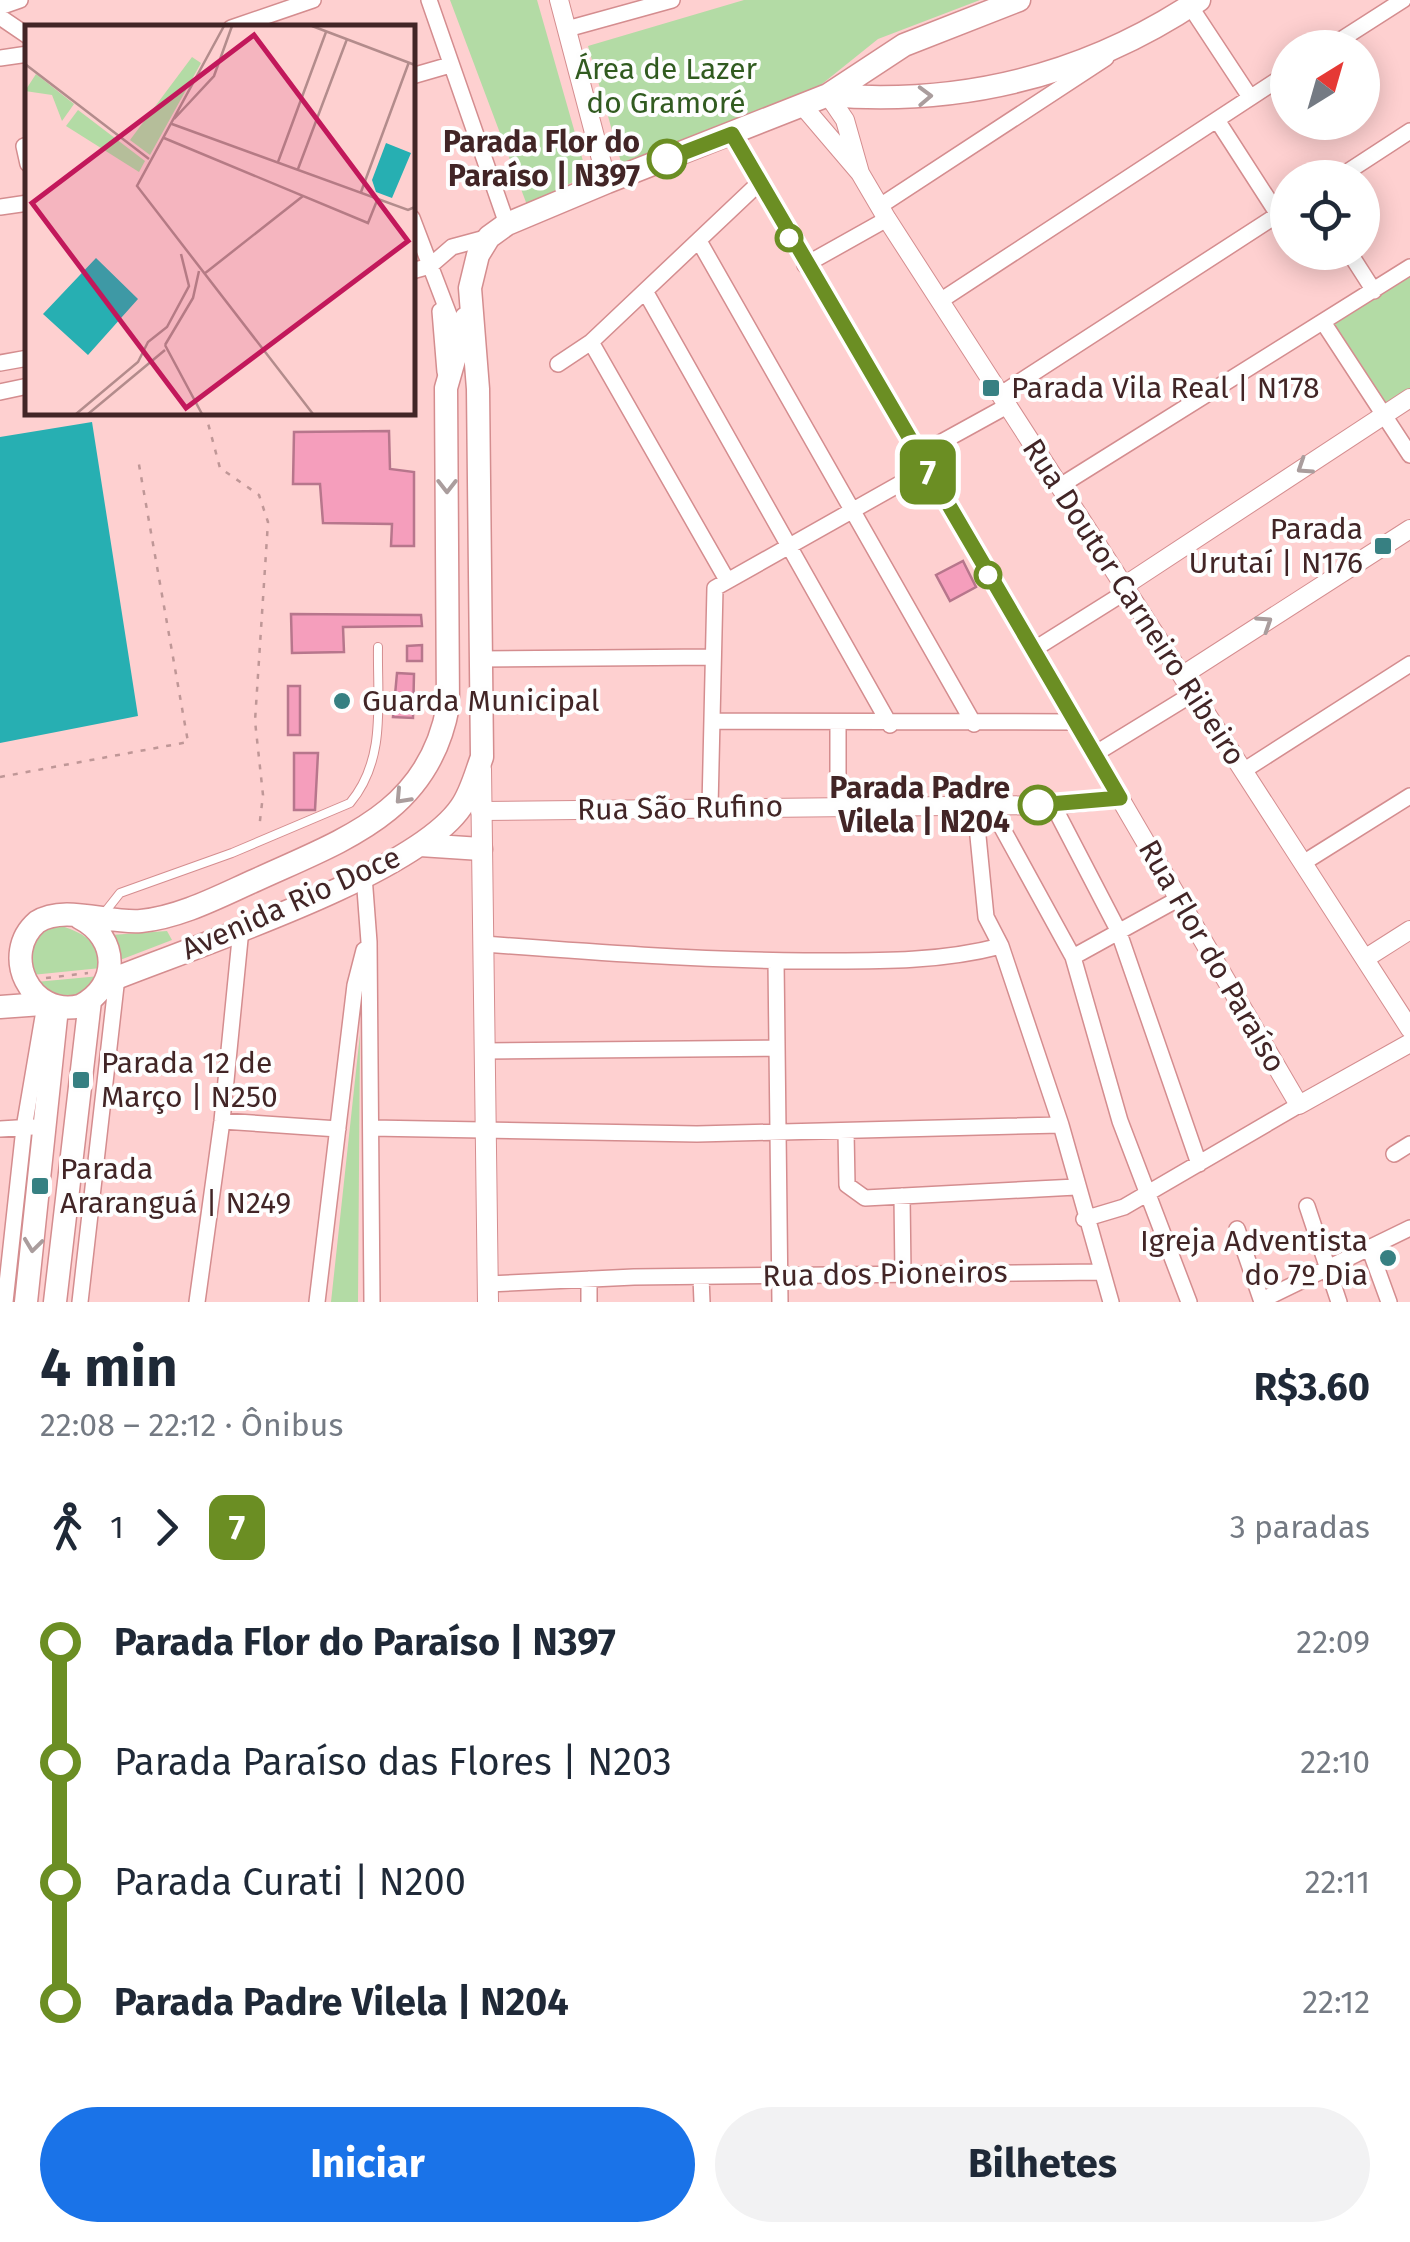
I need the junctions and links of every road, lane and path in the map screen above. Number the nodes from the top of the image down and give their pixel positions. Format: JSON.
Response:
{"nodes":[{"id":1,"x":20,"y":0,"type":"edge"},
{"id":2,"x":313,"y":0,"type":"edge"},
{"id":3,"x":429,"y":0,"type":"edge"},
{"id":4,"x":559,"y":0,"type":"edge"},
{"id":5,"x":672,"y":0,"type":"edge"},
{"id":6,"x":1019,"y":0,"type":"edge"},
{"id":7,"x":1402,"y":0,"type":"edge"},
{"id":8,"x":1194,"y":3,"type":"edge"},
{"id":9,"x":0,"y":7,"type":"edge"},
{"id":10,"x":0,"y":17,"type":"edge"},
{"id":11,"x":239,"y":25,"type":"edge"},
{"id":12,"x":567,"y":28,"type":"junction"},
{"id":13,"x":1356,"y":30,"type":"edge"},
{"id":14,"x":25,"y":34,"type":"edge"},
{"id":15,"x":1126,"y":45,"type":"junction"},
{"id":16,"x":25,"y":54,"type":"edge"},
{"id":17,"x":0,"y":58,"type":"edge"},
{"id":18,"x":450,"y":65,"type":"junction"},
{"id":19,"x":415,"y":75,"type":"edge"},
{"id":20,"x":1270,"y":84,"type":"edge"},
{"id":21,"x":828,"y":95,"type":"junction"},
{"id":22,"x":1250,"y":97,"type":"junction"},
{"id":23,"x":802,"y":105,"type":"junction"},
{"id":24,"x":1217,"y":120,"type":"junction"},
{"id":25,"x":1410,"y":131,"type":"edge"},
{"id":26,"x":732,"y":134,"type":"junction"},
{"id":27,"x":24,"y":146,"type":"dead end"},
{"id":28,"x":25,"y":150,"type":"edge"},
{"id":29,"x":1366,"y":160,"type":"edge"},
{"id":30,"x":860,"y":174,"type":"junction"},
{"id":31,"x":607,"y":182,"type":"junction"},
{"id":32,"x":758,"y":184,"type":"junction"},
{"id":33,"x":1270,"y":194,"type":"edge"},
{"id":34,"x":25,"y":203,"type":"edge"},
{"id":35,"x":0,"y":207,"type":"edge"},
{"id":36,"x":883,"y":212,"type":"junction"},
{"id":37,"x":1270,"y":219,"type":"edge"},
{"id":38,"x":415,"y":226,"type":"edge"},
{"id":39,"x":498,"y":230,"type":"junction"},
{"id":40,"x":699,"y":241,"type":"junction"},
{"id":41,"x":805,"y":265,"type":"junction"},
{"id":42,"x":430,"y":266,"type":"junction"},
{"id":43,"x":1410,"y":267,"type":"edge"},
{"id":44,"x":415,"y":270,"type":"edge"},
{"id":45,"x":1361,"y":270,"type":"edge"},
{"id":46,"x":645,"y":291,"type":"junction"},
{"id":47,"x":1374,"y":291,"type":"junction"},
{"id":48,"x":439,"y":296,"type":"junction"},
{"id":49,"x":471,"y":300,"type":"junction"},
{"id":50,"x":940,"y":301,"type":"junction"},
{"id":51,"x":1324,"y":322,"type":"junction"},
{"id":52,"x":460,"y":342,"type":"junction"},
{"id":53,"x":591,"y":342,"type":"junction"},
{"id":54,"x":25,"y":359,"type":"edge"},
{"id":55,"x":0,"y":364,"type":"edge"},
{"id":56,"x":558,"y":364,"type":"dead end"},
{"id":57,"x":25,"y":387,"type":"edge"},
{"id":58,"x":446,"y":388,"type":"junction"},
{"id":59,"x":478,"y":389,"type":"junction"},
{"id":60,"x":0,"y":392,"type":"edge"},
{"id":61,"x":1410,"y":398,"type":"edge"},
{"id":62,"x":1004,"y":400,"type":"junction"},
{"id":63,"x":1385,"y":414,"type":"junction"},
{"id":64,"x":206,"y":415,"type":"edge"},
{"id":65,"x":1410,"y":455,"type":"edge"},
{"id":66,"x":138,"y":460,"type":"dead end"},
{"id":67,"x":922,"y":462,"type":"junction"},
{"id":68,"x":1060,"y":486,"type":"junction"},
{"id":69,"x":855,"y":509,"type":"junction"},
{"id":70,"x":1410,"y":529,"type":"edge"},
{"id":71,"x":791,"y":546,"type":"junction"},
{"id":72,"x":722,"y":583,"type":"junction"},
{"id":73,"x":1125,"y":588,"type":"junction"},
{"id":74,"x":378,"y":646,"type":"dead end"},
{"id":75,"x":1033,"y":650,"type":"junction"},
{"id":76,"x":713,"y":657,"type":"junction"},
{"id":77,"x":479,"y":659,"type":"junction"},
{"id":78,"x":1410,"y":664,"type":"edge"},
{"id":79,"x":1182,"y":675,"type":"junction"},
{"id":80,"x":1194,"y":694,"type":"junction"},
{"id":81,"x":714,"y":720,"type":"junction"},
{"id":82,"x":1076,"y":722,"type":"junction"},
{"id":83,"x":838,"y":724,"type":"junction"},
{"id":84,"x":974,"y":724,"type":"junction"},
{"id":85,"x":890,"y":725,"type":"junction"},
{"id":86,"x":1093,"y":755,"type":"junction"},
{"id":87,"x":482,"y":757,"type":"junction"},
{"id":88,"x":1242,"y":771,"type":"junction"},
{"id":89,"x":0,"y":778,"type":"edge"},
{"id":90,"x":1410,"y":796,"type":"edge"},
{"id":91,"x":1120,"y":798,"type":"junction"},
{"id":92,"x":1053,"y":805,"type":"junction"},
{"id":93,"x":838,"y":806,"type":"junction"},
{"id":94,"x":982,"y":806,"type":"junction"},
{"id":95,"x":710,"y":807,"type":"junction"},
{"id":96,"x":480,"y":811,"type":"junction"},
{"id":97,"x":256,"y":844,"type":"junction"},
{"id":98,"x":420,"y":846,"type":"junction"},
{"id":99,"x":481,"y":849,"type":"junction"},
{"id":100,"x":1303,"y":863,"type":"junction"},
{"id":101,"x":364,"y":876,"type":"junction"},
{"id":102,"x":1178,"y":898,"type":"junction"},
{"id":103,"x":90,"y":919,"type":"junction"},
{"id":104,"x":241,"y":929,"type":"junction"},
{"id":105,"x":1410,"y":930,"type":"edge"},
{"id":106,"x":1119,"y":932,"type":"junction"},
{"id":107,"x":22,"y":939,"type":"junction"},
{"id":108,"x":369,"y":942,"type":"junction"},
{"id":109,"x":484,"y":944,"type":"junction"},
{"id":110,"x":1001,"y":946,"type":"junction"},
{"id":111,"x":0,"y":950,"type":"edge"},
{"id":112,"x":1073,"y":956,"type":"junction"},
{"id":113,"x":1366,"y":958,"type":"junction"},
{"id":114,"x":776,"y":960,"type":"junction"},
{"id":115,"x":111,"y":976,"type":"junction"},
{"id":116,"x":19,"y":979,"type":"junction"},
{"id":117,"x":90,"y":1001,"type":"junction"},
{"id":118,"x":48,"y":1006,"type":"junction"},
{"id":119,"x":0,"y":1008,"type":"edge"},
{"id":120,"x":1410,"y":1029,"type":"edge"},
{"id":121,"x":1410,"y":1043,"type":"edge"},
{"id":122,"x":777,"y":1048,"type":"junction"},
{"id":123,"x":484,"y":1052,"type":"junction"},
{"id":124,"x":1300,"y":1105,"type":"junction"},
{"id":125,"x":222,"y":1121,"type":"junction"},
{"id":126,"x":1060,"y":1125,"type":"junction"},
{"id":127,"x":35,"y":1127,"type":"junction"},
{"id":128,"x":372,"y":1128,"type":"junction"},
{"id":129,"x":0,"y":1129,"type":"edge"},
{"id":130,"x":338,"y":1129,"type":"junction"},
{"id":131,"x":485,"y":1130,"type":"junction"},
{"id":132,"x":776,"y":1130,"type":"junction"},
{"id":133,"x":846,"y":1132,"type":"junction"},
{"id":134,"x":1410,"y":1144,"type":"edge"},
{"id":135,"x":1394,"y":1154,"type":"dead end"},
{"id":136,"x":1200,"y":1164,"type":"junction"},
{"id":137,"x":1076,"y":1187,"type":"junction"},
{"id":138,"x":1148,"y":1194,"type":"junction"},
{"id":139,"x":902,"y":1196,"type":"junction"},
{"id":140,"x":1306,"y":1206,"type":"dead end"},
{"id":141,"x":1084,"y":1219,"type":"junction"},
{"id":142,"x":1410,"y":1228,"type":"edge"},
{"id":143,"x":1237,"y":1229,"type":"dead end"},
{"id":144,"x":1370,"y":1250,"type":"junction"},
{"id":145,"x":1328,"y":1269,"type":"junction"},
{"id":146,"x":1101,"y":1272,"type":"junction"},
{"id":147,"x":903,"y":1274,"type":"junction"},
{"id":148,"x":780,"y":1275,"type":"junction"},
{"id":149,"x":702,"y":1277,"type":"junction"},
{"id":150,"x":589,"y":1280,"type":"junction"},
{"id":151,"x":488,"y":1293,"type":"edge"},
{"id":152,"x":1262,"y":1301,"type":"edge"},
{"id":153,"x":4,"y":1302,"type":"edge"},
{"id":154,"x":26,"y":1302,"type":"edge"},
{"id":155,"x":55,"y":1302,"type":"edge"},
{"id":156,"x":80,"y":1302,"type":"edge"},
{"id":157,"x":196,"y":1302,"type":"edge"},
{"id":158,"x":316,"y":1302,"type":"edge"},
{"id":159,"x":372,"y":1302,"type":"edge"},
{"id":160,"x":590,"y":1302,"type":"edge"},
{"id":161,"x":702,"y":1302,"type":"edge"},
{"id":162,"x":780,"y":1302,"type":"edge"},
{"id":163,"x":1112,"y":1302,"type":"edge"},
{"id":164,"x":1189,"y":1302,"type":"edge"},
{"id":165,"x":1339,"y":1302,"type":"edge"},
{"id":166,"x":1389,"y":1302,"type":"edge"}],
"edges":[{"from":1,"to":9,"type":"street"},
{"from":2,"to":11,"type":"street"},
{"from":3,"to":18,"type":"street"},
{"from":4,"to":12,"type":"street"},
{"from":5,"to":12,"type":"street"},
{"from":6,"to":21,"type":"main road"},
{"from":7,"to":13,"type":"street"},
{"from":8,"to":15,"type":"main road"},
{"from":8,"to":22,"type":"street"},
{"from":10,"to":14,"type":"street"},
{"from":12,"to":31,"type":"street"},
{"from":21,"to":15,"type":"main road","one_way":true},
{"from":15,"to":36,"type":"street"},
{"from":16,"to":17,"type":"street"},
{"from":18,"to":19,"type":"street"},
{"from":18,"to":39,"type":"street"},
{"from":20,"to":22,"type":"street"},
{"from":21,"to":23,"type":"main road"},
{"from":21,"to":30,"type":"street","name":"Rua Doutor Carneiro Ribeiro"},
{"from":22,"to":24,"type":"street"},
{"from":23,"to":26,"type":"main road"},
{"from":23,"to":30,"type":"street","name":"Rua Doutor Carneiro Ribeiro"},
{"from":24,"to":33,"type":"street"},
{"from":24,"to":50,"type":"street"},
{"from":25,"to":29,"type":"street"},
{"from":26,"to":31,"type":"main road"},
{"from":26,"to":32,"type":"street","name":"Rua Flor do Paraíso"},
{"from":27,"to":28,"type":"street"},
{"from":30,"to":36,"type":"street","name":"Rua Doutor Carneiro Ribeiro"},
{"from":31,"to":39,"type":"main road"},
{"from":32,"to":40,"type":"street"},
{"from":32,"to":41,"type":"street","name":"Rua Flor do Paraíso"},
{"from":34,"to":35,"type":"street"},
{"from":36,"to":41,"type":"street"},
{"from":36,"to":50,"type":"street","name":"Rua Doutor Carneiro Ribeiro"},
{"from":37,"to":62,"type":"street"},
{"from":38,"to":42,"type":"street","name":"Avenida Rio Doce"},
{"from":39,"to":42,"type":"street"},
{"from":39,"to":49,"type":"main road","name":"Avenida Rio Doce"},
{"from":40,"to":46,"type":"street"},
{"from":40,"to":69,"type":"street"},
{"from":41,"to":67,"type":"street","name":"Rua Flor do Paraíso"},
{"from":42,"to":44,"type":"street"},
{"from":42,"to":48,"type":"street","name":"Avenida Rio Doce"},
{"from":43,"to":47,"type":"street"},
{"from":45,"to":47,"type":"street"},
{"from":46,"to":53,"type":"street"},
{"from":46,"to":71,"type":"street"},
{"from":47,"to":51,"type":"street"},
{"from":48,"to":52,"type":"street","name":"Avenida Rio Doce"},
{"from":48,"to":58,"type":"street","name":"Avenida Rio Doce"},
{"from":49,"to":52,"type":"main road","name":"Avenida Rio Doce"},
{"from":49,"to":59,"type":"main road","name":"Avenida Rio Doce"},
{"from":50,"to":62,"type":"street","name":"Rua Doutor Carneiro Ribeiro"},
{"from":51,"to":63,"type":"street"},
{"from":51,"to":68,"type":"street"},
{"from":52,"to":58,"type":"main road","name":"Avenida Rio Doce"},
{"from":52,"to":59,"type":"street","name":"Avenida Rio Doce"},
{"from":53,"to":56,"type":"street"},
{"from":53,"to":72,"type":"street"},
{"from":54,"to":55,"type":"street"},
{"from":57,"to":60,"type":"street"},
{"from":58,"to":103,"type":"main road","name":"Avenida Rio Doce","one_way":true},
{"from":59,"to":77,"type":"main road","name":"Avenida Rio Doce"},
{"from":61,"to":63,"type":"street"},
{"from":62,"to":67,"type":"street"},
{"from":62,"to":68,"type":"street","name":"Rua Doutor Carneiro Ribeiro"},
{"from":63,"to":65,"type":"street"},
{"from":63,"to":73,"type":"street","one_way":true},
{"from":64,"to":97,"type":"path"},
{"from":66,"to":89,"type":"path"},
{"from":67,"to":69,"type":"street"},
{"from":67,"to":75,"type":"street","name":"Rua Flor do Paraíso"},
{"from":68,"to":73,"type":"street","name":"Rua Doutor Carneiro Ribeiro"},
{"from":69,"to":71,"type":"street"},
{"from":69,"to":84,"type":"street"},
{"from":79,"to":70,"type":"street","one_way":true},
{"from":71,"to":72,"type":"street"},
{"from":71,"to":85,"type":"street"},
{"from":72,"to":76,"type":"street"},
{"from":73,"to":75,"type":"street"},
{"from":73,"to":79,"type":"street","name":"Rua Doutor Carneiro Ribeiro"},
{"from":74,"to":97,"type":"lane"},
{"from":75,"to":82,"type":"street","name":"Rua Flor do Paraíso"},
{"from":76,"to":77,"type":"street"},
{"from":76,"to":81,"type":"street"},
{"from":77,"to":87,"type":"main road","name":"Avenida Rio Doce"},
{"from":78,"to":88,"type":"street"},
{"from":79,"to":80,"type":"street","name":"Rua Doutor Carneiro Ribeiro"},
{"from":80,"to":86,"type":"street"},
{"from":80,"to":88,"type":"street","name":"Rua Doutor Carneiro Ribeiro"},
{"from":81,"to":83,"type":"street"},
{"from":81,"to":95,"type":"street"},
{"from":82,"to":84,"type":"street"},
{"from":82,"to":86,"type":"street","name":"Rua Flor do Paraíso"},
{"from":83,"to":85,"type":"street"},
{"from":83,"to":93,"type":"street"},
{"from":84,"to":85,"type":"street"},
{"from":86,"to":91,"type":"street","name":"Rua Flor do Paraíso"},
{"from":87,"to":96,"type":"main road"},
{"from":87,"to":98,"type":"main road","name":"Avenida Rio Doce"},
{"from":88,"to":100,"type":"street","name":"Rua Doutor Carneiro Ribeiro"},
{"from":90,"to":100,"type":"street"},
{"from":91,"to":92,"type":"street","name":"Rua São Rufino"},
{"from":91,"to":102,"type":"street","name":"Rua Flor do Paraíso"},
{"from":92,"to":94,"type":"street","name":"Rua São Rufino"},
{"from":92,"to":106,"type":"street"},
{"from":93,"to":94,"type":"street","name":"Rua São Rufino"},
{"from":93,"to":95,"type":"street","name":"Rua São Rufino"},
{"from":94,"to":110,"type":"street"},
{"from":94,"to":112,"type":"street"},
{"from":95,"to":96,"type":"street","name":"Rua São Rufino"},
{"from":96,"to":99,"type":"main road"},
{"from":97,"to":103,"type":"lane"},
{"from":98,"to":99,"type":"main road"},
{"from":98,"to":101,"type":"main road","name":"Avenida Rio Doce"},
{"from":99,"to":109,"type":"main road"},
{"from":100,"to":113,"type":"street","name":"Rua Doutor Carneiro Ribeiro"},
{"from":101,"to":104,"type":"main road","name":"Avenida Rio Doce"},
{"from":101,"to":108,"type":"street"},
{"from":102,"to":106,"type":"street"},
{"from":102,"to":124,"type":"street","name":"Rua Flor do Paraíso"},
{"from":103,"to":107,"type":"main road","name":"Avenida Rio Doce"},
{"from":103,"to":115,"type":"main road"},
{"from":104,"to":115,"type":"main road","name":"Avenida Rio Doce"},
{"from":104,"to":125,"type":"street"},
{"from":105,"to":113,"type":"street"},
{"from":106,"to":112,"type":"street"},
{"from":106,"to":136,"type":"street"},
{"from":107,"to":111,"type":"main road","name":"Avenida Rio Doce"},
{"from":107,"to":116,"type":"main road"},
{"from":108,"to":128,"type":"street"},
{"from":108,"to":130,"type":"street"},
{"from":109,"to":114,"type":"street"},
{"from":109,"to":123,"type":"main road"},
{"from":110,"to":114,"type":"street"},
{"from":110,"to":126,"type":"street"},
{"from":112,"to":138,"type":"street"},
{"from":113,"to":120,"type":"street","name":"Rua Doutor Carneiro Ribeiro"},
{"from":114,"to":122,"type":"street"},
{"from":115,"to":116,"type":"path"},
{"from":115,"to":117,"type":"main road","name":"Avenida Rio Doce"},
{"from":115,"to":156,"type":"street"},
{"from":116,"to":118,"type":"main road"},
{"from":117,"to":118,"type":"main road"},
{"from":117,"to":155,"type":"main road"},
{"from":118,"to":119,"type":"main road"},
{"from":118,"to":127,"type":"main road"},
{"from":121,"to":124,"type":"street"},
{"from":122,"to":123,"type":"street"},
{"from":122,"to":132,"type":"street"},
{"from":123,"to":131,"type":"main road"},
{"from":124,"to":136,"type":"street"},
{"from":125,"to":130,"type":"street"},
{"from":125,"to":157,"type":"street"},
{"from":126,"to":133,"type":"street"},
{"from":126,"to":137,"type":"street"},
{"from":127,"to":129,"type":"street"},
{"from":127,"to":153,"type":"street"},
{"from":127,"to":154,"type":"main road","one_way":true},
{"from":128,"to":131,"type":"street"},
{"from":128,"to":159,"type":"street"},
{"from":130,"to":158,"type":"street"},
{"from":131,"to":132,"type":"street"},
{"from":131,"to":151,"type":"main road"},
{"from":132,"to":133,"type":"street"},
{"from":132,"to":148,"type":"street"},
{"from":133,"to":139,"type":"street"},
{"from":134,"to":135,"type":"street"},
{"from":136,"to":138,"type":"street"},
{"from":137,"to":139,"type":"street"},
{"from":137,"to":141,"type":"street"},
{"from":138,"to":141,"type":"street"},
{"from":138,"to":164,"type":"street"},
{"from":139,"to":147,"type":"street"},
{"from":140,"to":145,"type":"street"},
{"from":141,"to":146,"type":"street"},
{"from":142,"to":144,"type":"street"},
{"from":143,"to":152,"type":"street"},
{"from":144,"to":145,"type":"street"},
{"from":144,"to":166,"type":"street"},
{"from":145,"to":152,"type":"street"},
{"from":145,"to":165,"type":"street"},
{"from":146,"to":147,"type":"street","name":"Rua dos Pioneiros"},
{"from":146,"to":163,"type":"street"},
{"from":147,"to":148,"type":"street","name":"Rua dos Pioneiros"},
{"from":148,"to":149,"type":"street","name":"Rua dos Pioneiros"},
{"from":148,"to":162,"type":"street"},
{"from":149,"to":150,"type":"street","name":"Rua dos Pioneiros"},
{"from":149,"to":161,"type":"street"},
{"from":150,"to":151,"type":"street","name":"Rua dos Pioneiros"},
{"from":150,"to":160,"type":"street"}]}
